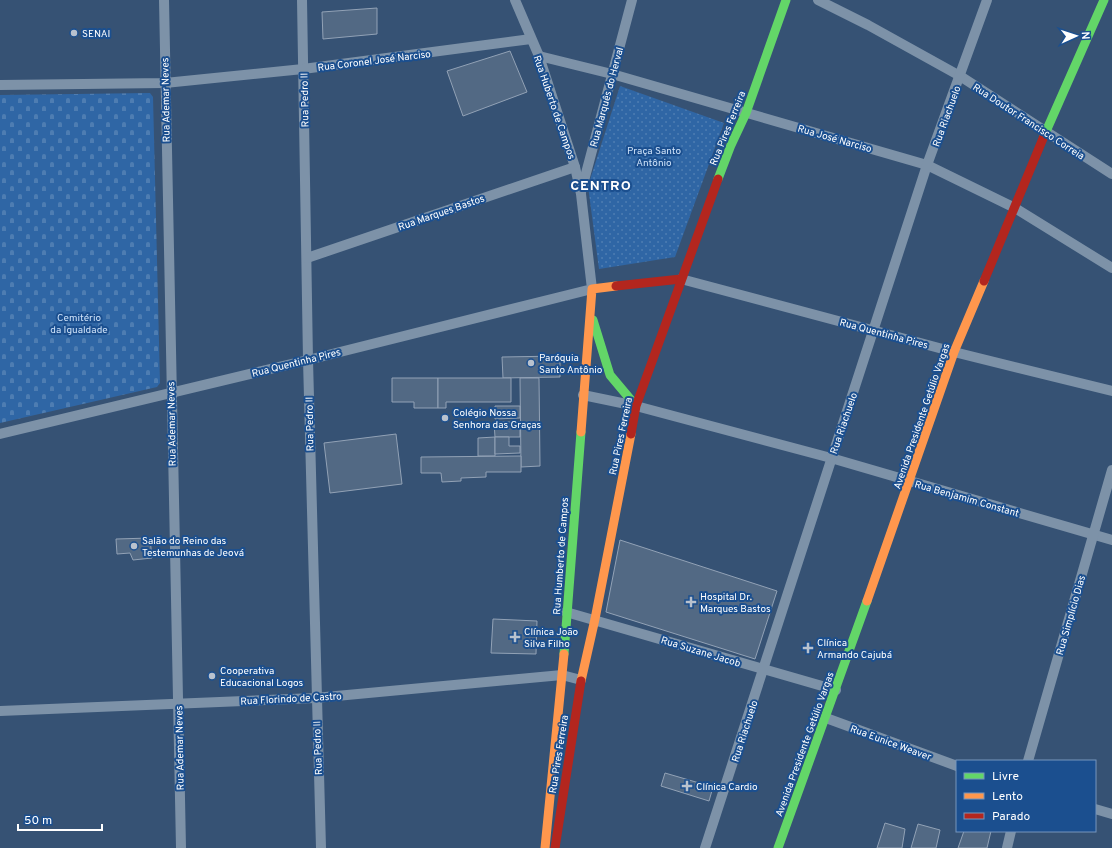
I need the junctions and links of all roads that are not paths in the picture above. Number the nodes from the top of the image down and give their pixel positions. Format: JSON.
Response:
{"nodes":[{"id":1,"x":164,"y":0,"type":"edge"},
{"id":2,"x":302,"y":0,"type":"edge"},
{"id":3,"x":515,"y":0,"type":"edge"},
{"id":4,"x":632,"y":0,"type":"edge"},
{"id":5,"x":786,"y":0,"type":"edge"},
{"id":6,"x":818,"y":0,"type":"edge"},
{"id":7,"x":987,"y":0,"type":"edge"},
{"id":8,"x":1104,"y":0,"type":"edge"},
{"id":9,"x":531,"y":39,"type":"junction"},
{"id":10,"x":539,"y":56,"type":"junction"},
{"id":11,"x":303,"y":69,"type":"junction"},
{"id":12,"x":612,"y":74,"type":"junction"},
{"id":13,"x":960,"y":76,"type":"junction"},
{"id":14,"x":165,"y":83,"type":"junction"},
{"id":15,"x":0,"y":85,"type":"edge"},
{"id":16,"x":746,"y":113,"type":"junction"},
{"id":17,"x":1045,"y":132,"type":"junction"},
{"id":18,"x":927,"y":165,"type":"junction"},
{"id":19,"x":575,"y":167,"type":"junction"},
{"id":20,"x":1112,"y":174,"type":"edge"},
{"id":21,"x":581,"y":194,"type":"junction"},
{"id":22,"x":1015,"y":208,"type":"junction"},
{"id":23,"x":307,"y":258,"type":"junction"},
{"id":24,"x":1112,"y":268,"type":"edge"},
{"id":25,"x":681,"y":279,"type":"junction"},
{"id":26,"x":592,"y":289,"type":"junction"},
{"id":27,"x":590,"y":312,"type":"junction"},
{"id":28,"x":874,"y":330,"type":"junction"},
{"id":29,"x":954,"y":352,"type":"junction"},
{"id":30,"x":308,"y":360,"type":"junction"},
{"id":31,"x":1112,"y":391,"type":"edge"},
{"id":32,"x":170,"y":392,"type":"junction"},
{"id":33,"x":583,"y":395,"type":"junction"},
{"id":34,"x":636,"y":406,"type":"junction"},
{"id":35,"x":0,"y":434,"type":"edge"},
{"id":36,"x":831,"y":458,"type":"junction"},
{"id":37,"x":1112,"y":470,"type":"edge"},
{"id":38,"x":910,"y":481,"type":"junction"},
{"id":39,"x":1092,"y":534,"type":"junction"},
{"id":40,"x":1112,"y":540,"type":"edge"},
{"id":41,"x":566,"y":612,"type":"junction"},
{"id":42,"x":595,"y":619,"type":"junction"},
{"id":43,"x":764,"y":670,"type":"junction"},
{"id":44,"x":562,"y":675,"type":"junction"},
{"id":45,"x":581,"y":680,"type":"junction"},
{"id":46,"x":836,"y":690,"type":"junction"},
{"id":47,"x":315,"y":698,"type":"junction"},
{"id":48,"x":178,"y":704,"type":"junction"},
{"id":49,"x":0,"y":710,"type":"edge"},
{"id":50,"x":826,"y":718,"type":"junction"},
{"id":51,"x":1028,"y":760,"type":"edge"},
{"id":52,"x":956,"y":766,"type":"edge"},
{"id":53,"x":1096,"y":809,"type":"edge"},
{"id":54,"x":1112,"y":814,"type":"edge"},
{"id":55,"x":1011,"y":832,"type":"edge"},
{"id":56,"x":181,"y":848,"type":"edge"},
{"id":57,"x":321,"y":848,"type":"edge"},
{"id":58,"x":544,"y":848,"type":"edge"},
{"id":59,"x":555,"y":848,"type":"edge"},
{"id":60,"x":705,"y":848,"type":"edge"},
{"id":61,"x":778,"y":848,"type":"edge"},
{"id":62,"x":1007,"y":848,"type":"edge"}],
"edges":[{"from":1,"to":14,"type":"street","name":"Rua Ademar Neves"},
{"from":2,"to":11,"type":"street","name":"Rua Pedro II"},
{"from":3,"to":9,"type":"street","name":"Rua Huberto de Campos"},
{"from":4,"to":12,"type":"street","name":"Rua Marquês do Herval"},
{"from":5,"to":16,"type":"main road","name":"Rua Pires Ferreira"},
{"from":6,"to":13,"type":"street","name":"Rua Doutor Francisco Correia"},
{"from":7,"to":13,"type":"street","name":"Rua Riachuelo"},
{"from":8,"to":17,"type":"main road","name":"Avenida Presidente Getúlio Vargas"},
{"from":9,"to":10,"type":"street","name":"Rua Huberto de Campos"},
{"from":9,"to":11,"type":"street","name":"Rua Coronel José Narciso"},
{"from":10,"to":12,"type":"street","name":"Rua José Narciso"},
{"from":10,"to":19,"type":"street","name":"Rua Huberto de Campos"},
{"from":11,"to":14,"type":"street","name":"Rua Coronel José Narciso"},
{"from":11,"to":23,"type":"street","name":"Rua Pedro II"},
{"from":12,"to":16,"type":"street","name":"Rua José Narciso"},
{"from":12,"to":21,"type":"street","name":"Rua Marquês do Herval"},
{"from":13,"to":17,"type":"street","name":"Rua Doutor Francisco Correia"},
{"from":13,"to":18,"type":"street","name":"Rua Riachuelo"},
{"from":14,"to":15,"type":"street","name":"Rua Coronel José Narciso"},
{"from":14,"to":32,"type":"street","name":"Rua Ademar Neves"},
{"from":16,"to":18,"type":"street","name":"Rua José Narciso"},
{"from":16,"to":25,"type":"main road","name":"Rua Pires Ferreira"},
{"from":17,"to":20,"type":"street","name":"Rua Doutor Francisco Correia"},
{"from":17,"to":22,"type":"main road","name":"Avenida Presidente Getúlio Vargas"},
{"from":18,"to":22,"type":"street","name":"Rua José Narciso"},
{"from":18,"to":28,"type":"street","name":"Rua Riachuelo"},
{"from":19,"to":21,"type":"street","name":"Rua Huberto de Campos"},
{"from":19,"to":23,"type":"street","name":"Rua Marques Bastos"},
{"from":21,"to":26,"type":"street","name":"Rua Huberto de Campos"},
{"from":22,"to":24,"type":"street","name":"Rua José Narciso"},
{"from":22,"to":29,"type":"main road","name":"Avenida Presidente Getúlio Vargas"},
{"from":23,"to":30,"type":"street","name":"Rua Pedro II"},
{"from":25,"to":26,"type":"main road"},
{"from":25,"to":28,"type":"street","name":"Rua Quentinha Pires"},
{"from":25,"to":34,"type":"main road","name":"Rua Pires Ferreira"},
{"from":26,"to":27,"type":"main road","name":"Rua Humberto de Campos"},
{"from":26,"to":30,"type":"street","name":"Rua Quentinha Pires"},
{"from":27,"to":33,"type":"main road","name":"Rua Humberto de Campos"},
{"from":27,"to":34,"type":"main road"},
{"from":28,"to":29,"type":"street","name":"Rua Quentinha Pires"},
{"from":28,"to":36,"type":"street","name":"Rua Riachuelo"},
{"from":29,"to":31,"type":"street","name":"Rua Quentinha Pires"},
{"from":29,"to":38,"type":"main road","name":"Avenida Presidente Getúlio Vargas"},
{"from":30,"to":32,"type":"street","name":"Rua Quentinha Pires"},
{"from":30,"to":47,"type":"street","name":"Rua Pedro II"},
{"from":32,"to":35,"type":"street","name":"Rua Quentinha Pires"},
{"from":32,"to":48,"type":"street","name":"Rua Ademar Neves"},
{"from":33,"to":34,"type":"street","name":"Rua Benjamim Constant"},
{"from":33,"to":41,"type":"main road","name":"Rua Humberto de Campos"},
{"from":34,"to":36,"type":"street","name":"Rua Benjamim Constant"},
{"from":34,"to":42,"type":"main road","name":"Rua Pires Ferreira"},
{"from":36,"to":38,"type":"street","name":"Rua Benjamim Constant"},
{"from":36,"to":43,"type":"street","name":"Rua Riachuelo"},
{"from":37,"to":39,"type":"street","name":"Rua Simplício Dias"},
{"from":38,"to":39,"type":"street","name":"Rua Benjamim Constant"},
{"from":38,"to":46,"type":"main road","name":"Avenida Presidente Getúlio Vargas"},
{"from":39,"to":40,"type":"street","name":"Rua Benjamim Constant"},
{"from":39,"to":51,"type":"street","name":"Rua Simplício Dias"},
{"from":41,"to":42,"type":"street","name":"Rua Suzane Jacob"},
{"from":41,"to":44,"type":"main road","name":"Rua Humberto de Campos"},
{"from":42,"to":43,"type":"street","name":"Rua Suzane Jacob"},
{"from":42,"to":45,"type":"main road","name":"Rua Pires Ferreira"},
{"from":43,"to":46,"type":"street","name":"Rua Suzane Jacob"},
{"from":43,"to":60,"type":"street","name":"Rua Riachuelo"},
{"from":44,"to":45,"type":"street","name":"Rua Florindo de Castro"},
{"from":44,"to":47,"type":"street","name":"Rua Florindo de Castro"},
{"from":44,"to":58,"type":"main road","name":"Rua Humberto de Campos"},
{"from":45,"to":59,"type":"main road","name":"Rua Pires Ferreira"},
{"from":46,"to":50,"type":"main road","name":"Avenida Presidente Getúlio Vargas"},
{"from":47,"to":48,"type":"street","name":"Rua Florindo de Castro"},
{"from":47,"to":57,"type":"street","name":"Rua Pedro II"},
{"from":48,"to":49,"type":"street","name":"Rua Florindo de Castro"},
{"from":48,"to":56,"type":"street","name":"Rua Ademar Neves"},
{"from":50,"to":52,"type":"street","name":"Rua Eunice Weaver"},
{"from":50,"to":61,"type":"main road","name":"Avenida Presidente Getúlio Vargas"},
{"from":53,"to":54,"type":"street"},
{"from":55,"to":62,"type":"street"}]}
